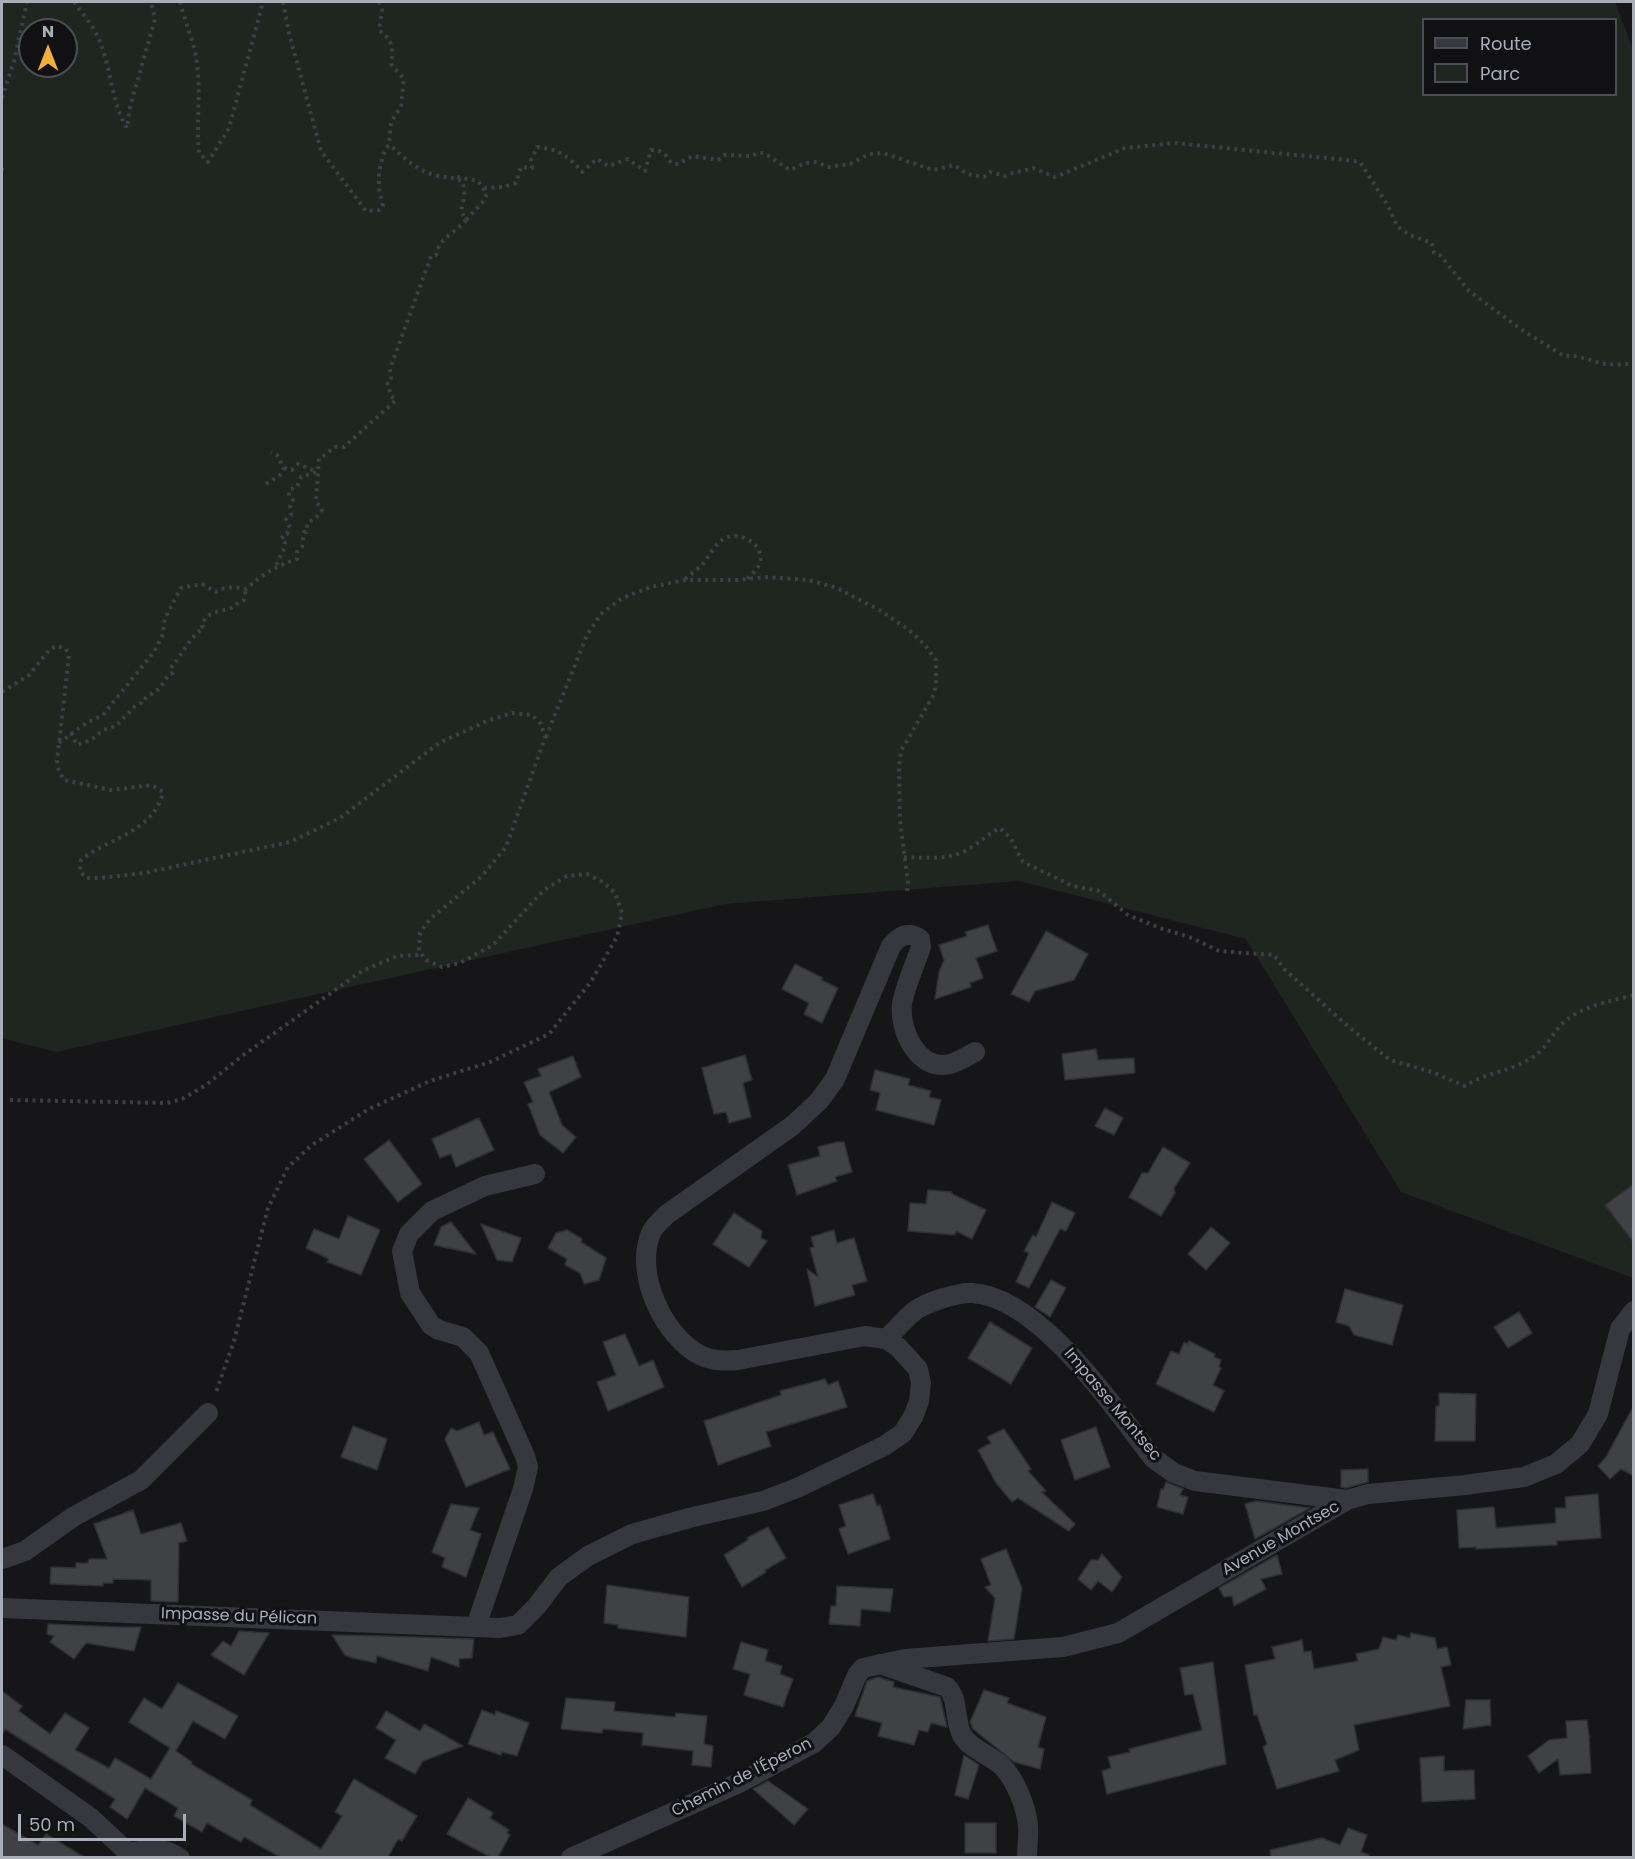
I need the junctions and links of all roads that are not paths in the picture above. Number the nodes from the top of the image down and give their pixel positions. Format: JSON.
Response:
{"nodes":[{"id":1,"x":975,"y":1052,"type":"dead end"},
{"id":2,"x":535,"y":1174,"type":"dead end"},
{"id":3,"x":1634,"y":1311,"type":"edge"},
{"id":4,"x":886,"y":1339,"type":"junction"},
{"id":5,"x":208,"y":1413,"type":"road end"},
{"id":6,"x":1347,"y":1500,"type":"junction"},
{"id":7,"x":2,"y":1559,"type":"edge"},
{"id":8,"x":2,"y":1608,"type":"edge"},
{"id":9,"x":476,"y":1626,"type":"junction"},
{"id":10,"x":879,"y":1664,"type":"junction"},
{"id":11,"x":2,"y":1755,"type":"edge"},
{"id":12,"x":131,"y":1855,"type":"edge"},
{"id":13,"x":180,"y":1857,"type":"edge"},
{"id":14,"x":571,"y":1857,"type":"edge"},
{"id":15,"x":1027,"y":1857,"type":"edge"}],
"edges":[{"from":1,"to":4,"type":"street"},
{"from":2,"to":9,"type":"street"},
{"from":3,"to":6,"type":"street","name":"Avenue Montsec"},
{"from":4,"to":6,"type":"street","name":"Impasse Montsec"},
{"from":4,"to":9,"type":"street","name":"Impasse du Pélican"},
{"from":5,"to":7,"type":"street"},
{"from":6,"to":10,"type":"street","name":"Avenue Montsec"},
{"from":8,"to":9,"type":"street","name":"Impasse du Pélican"},
{"from":10,"to":14,"type":"street","name":"Chemin de l'Éperon"},
{"from":10,"to":15,"type":"street"},
{"from":11,"to":12,"type":"street"},
{"from":12,"to":13,"type":"street"}]}
